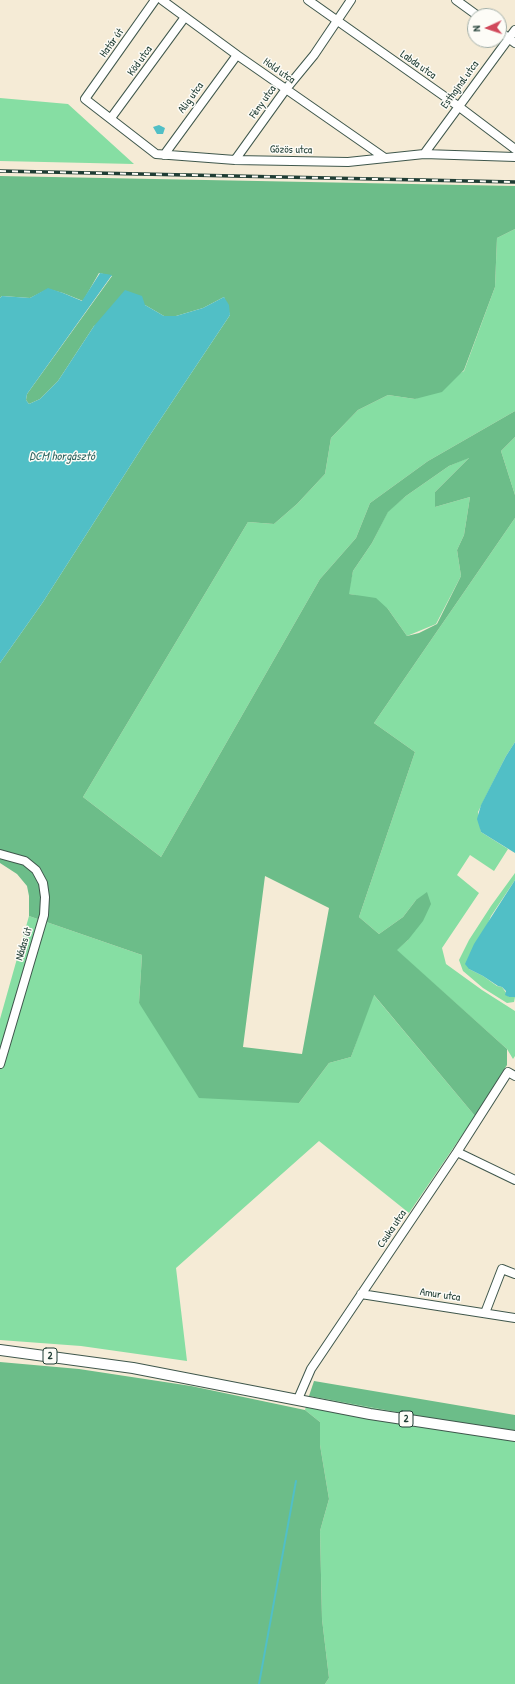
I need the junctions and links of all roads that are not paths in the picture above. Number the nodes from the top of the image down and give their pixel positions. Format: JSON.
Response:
{"nodes":[{"id":1,"x":155,"y":0,"type":"edge"},
{"id":2,"x":162,"y":0,"type":"edge"},
{"id":3,"x":308,"y":0,"type":"edge"},
{"id":4,"x":351,"y":0,"type":"edge"},
{"id":5,"x":456,"y":0,"type":"edge"},
{"id":6,"x":467,"y":8,"type":"edge"},
{"id":7,"x":185,"y":17,"type":"junction"},
{"id":8,"x":336,"y":21,"type":"junction"},
{"id":9,"x":515,"y":30,"type":"edge"},
{"id":10,"x":512,"y":40,"type":"edge"},
{"id":11,"x":237,"y":55,"type":"junction"},
{"id":12,"x":286,"y":89,"type":"junction"},
{"id":13,"x":85,"y":99,"type":"joint"},
{"id":14,"x":458,"y":106,"type":"junction"},
{"id":15,"x":111,"y":118,"type":"junction"},
{"id":16,"x":515,"y":149,"type":"edge"},
{"id":17,"x":424,"y":154,"type":"junction"},
{"id":18,"x":164,"y":155,"type":"junction"},
{"id":19,"x":515,"y":157,"type":"edge"},
{"id":20,"x":385,"y":158,"type":"junction"},
{"id":21,"x":236,"y":160,"type":"junction"},
{"id":22,"x":0,"y":854,"type":"edge"},
{"id":23,"x":0,"y":1064,"type":"edge"},
{"id":24,"x":512,"y":1074,"type":"edge"},
{"id":25,"x":457,"y":1152,"type":"junction"},
{"id":26,"x":515,"y":1180,"type":"edge"},
{"id":27,"x":515,"y":1274,"type":"edge"},
{"id":28,"x":361,"y":1294,"type":"junction"},
{"id":29,"x":485,"y":1313,"type":"junction"},
{"id":30,"x":515,"y":1318,"type":"edge"},
{"id":31,"x":0,"y":1350,"type":"edge"},
{"id":32,"x":298,"y":1399,"type":"junction"},
{"id":33,"x":515,"y":1436,"type":"edge"}],
"edges":[{"from":1,"to":13,"type":"street","name":"Határ út"},
{"from":2,"to":7,"type":"street","name":"Hold utca"},
{"from":3,"to":8,"type":"street","name":"Labda utca"},
{"from":4,"to":8,"type":"street","name":"Fény utca"},
{"from":5,"to":6,"type":"street"},
{"from":7,"to":11,"type":"street","name":"Hold utca"},
{"from":7,"to":15,"type":"street","name":"Köd utca"},
{"from":8,"to":12,"type":"street","name":"Fény utca"},
{"from":8,"to":14,"type":"street","name":"Labda utca"},
{"from":9,"to":10,"type":"street","name":"Esthajnal utca"},
{"from":10,"to":14,"type":"street","name":"Esthajnal utca"},
{"from":11,"to":12,"type":"street","name":"Hold utca"},
{"from":11,"to":18,"type":"street","name":"Alig utca"},
{"from":12,"to":20,"type":"street","name":"Hold utca"},
{"from":12,"to":21,"type":"street","name":"Fény utca"},
{"from":13,"to":15,"type":"street","name":"Gőzös utca"},
{"from":14,"to":16,"type":"street","name":"Labda utca"},
{"from":14,"to":17,"type":"street","name":"Esthajnal utca"},
{"from":15,"to":18,"type":"street","name":"Gőzös utca"},
{"from":17,"to":19,"type":"street","name":"Gőzös utca"},
{"from":17,"to":20,"type":"street","name":"Gőzös utca"},
{"from":18,"to":21,"type":"street","name":"Gőzös utca"},
{"from":20,"to":21,"type":"street","name":"Gőzös utca"},
{"from":22,"to":23,"type":"street","name":"Nádas út"},
{"from":24,"to":25,"type":"street","name":"Csuka utca"},
{"from":25,"to":26,"type":"street"},
{"from":25,"to":28,"type":"street","name":"Csuka utca"},
{"from":27,"to":29,"type":"street"},
{"from":28,"to":29,"type":"street","name":"Amur utca"},
{"from":28,"to":32,"type":"street","name":"Csuka utca"},
{"from":29,"to":30,"type":"street","name":"Amur utca"},
{"from":31,"to":32,"type":"main road","number":"2"},
{"from":32,"to":33,"type":"main road","number":"2"}]}
